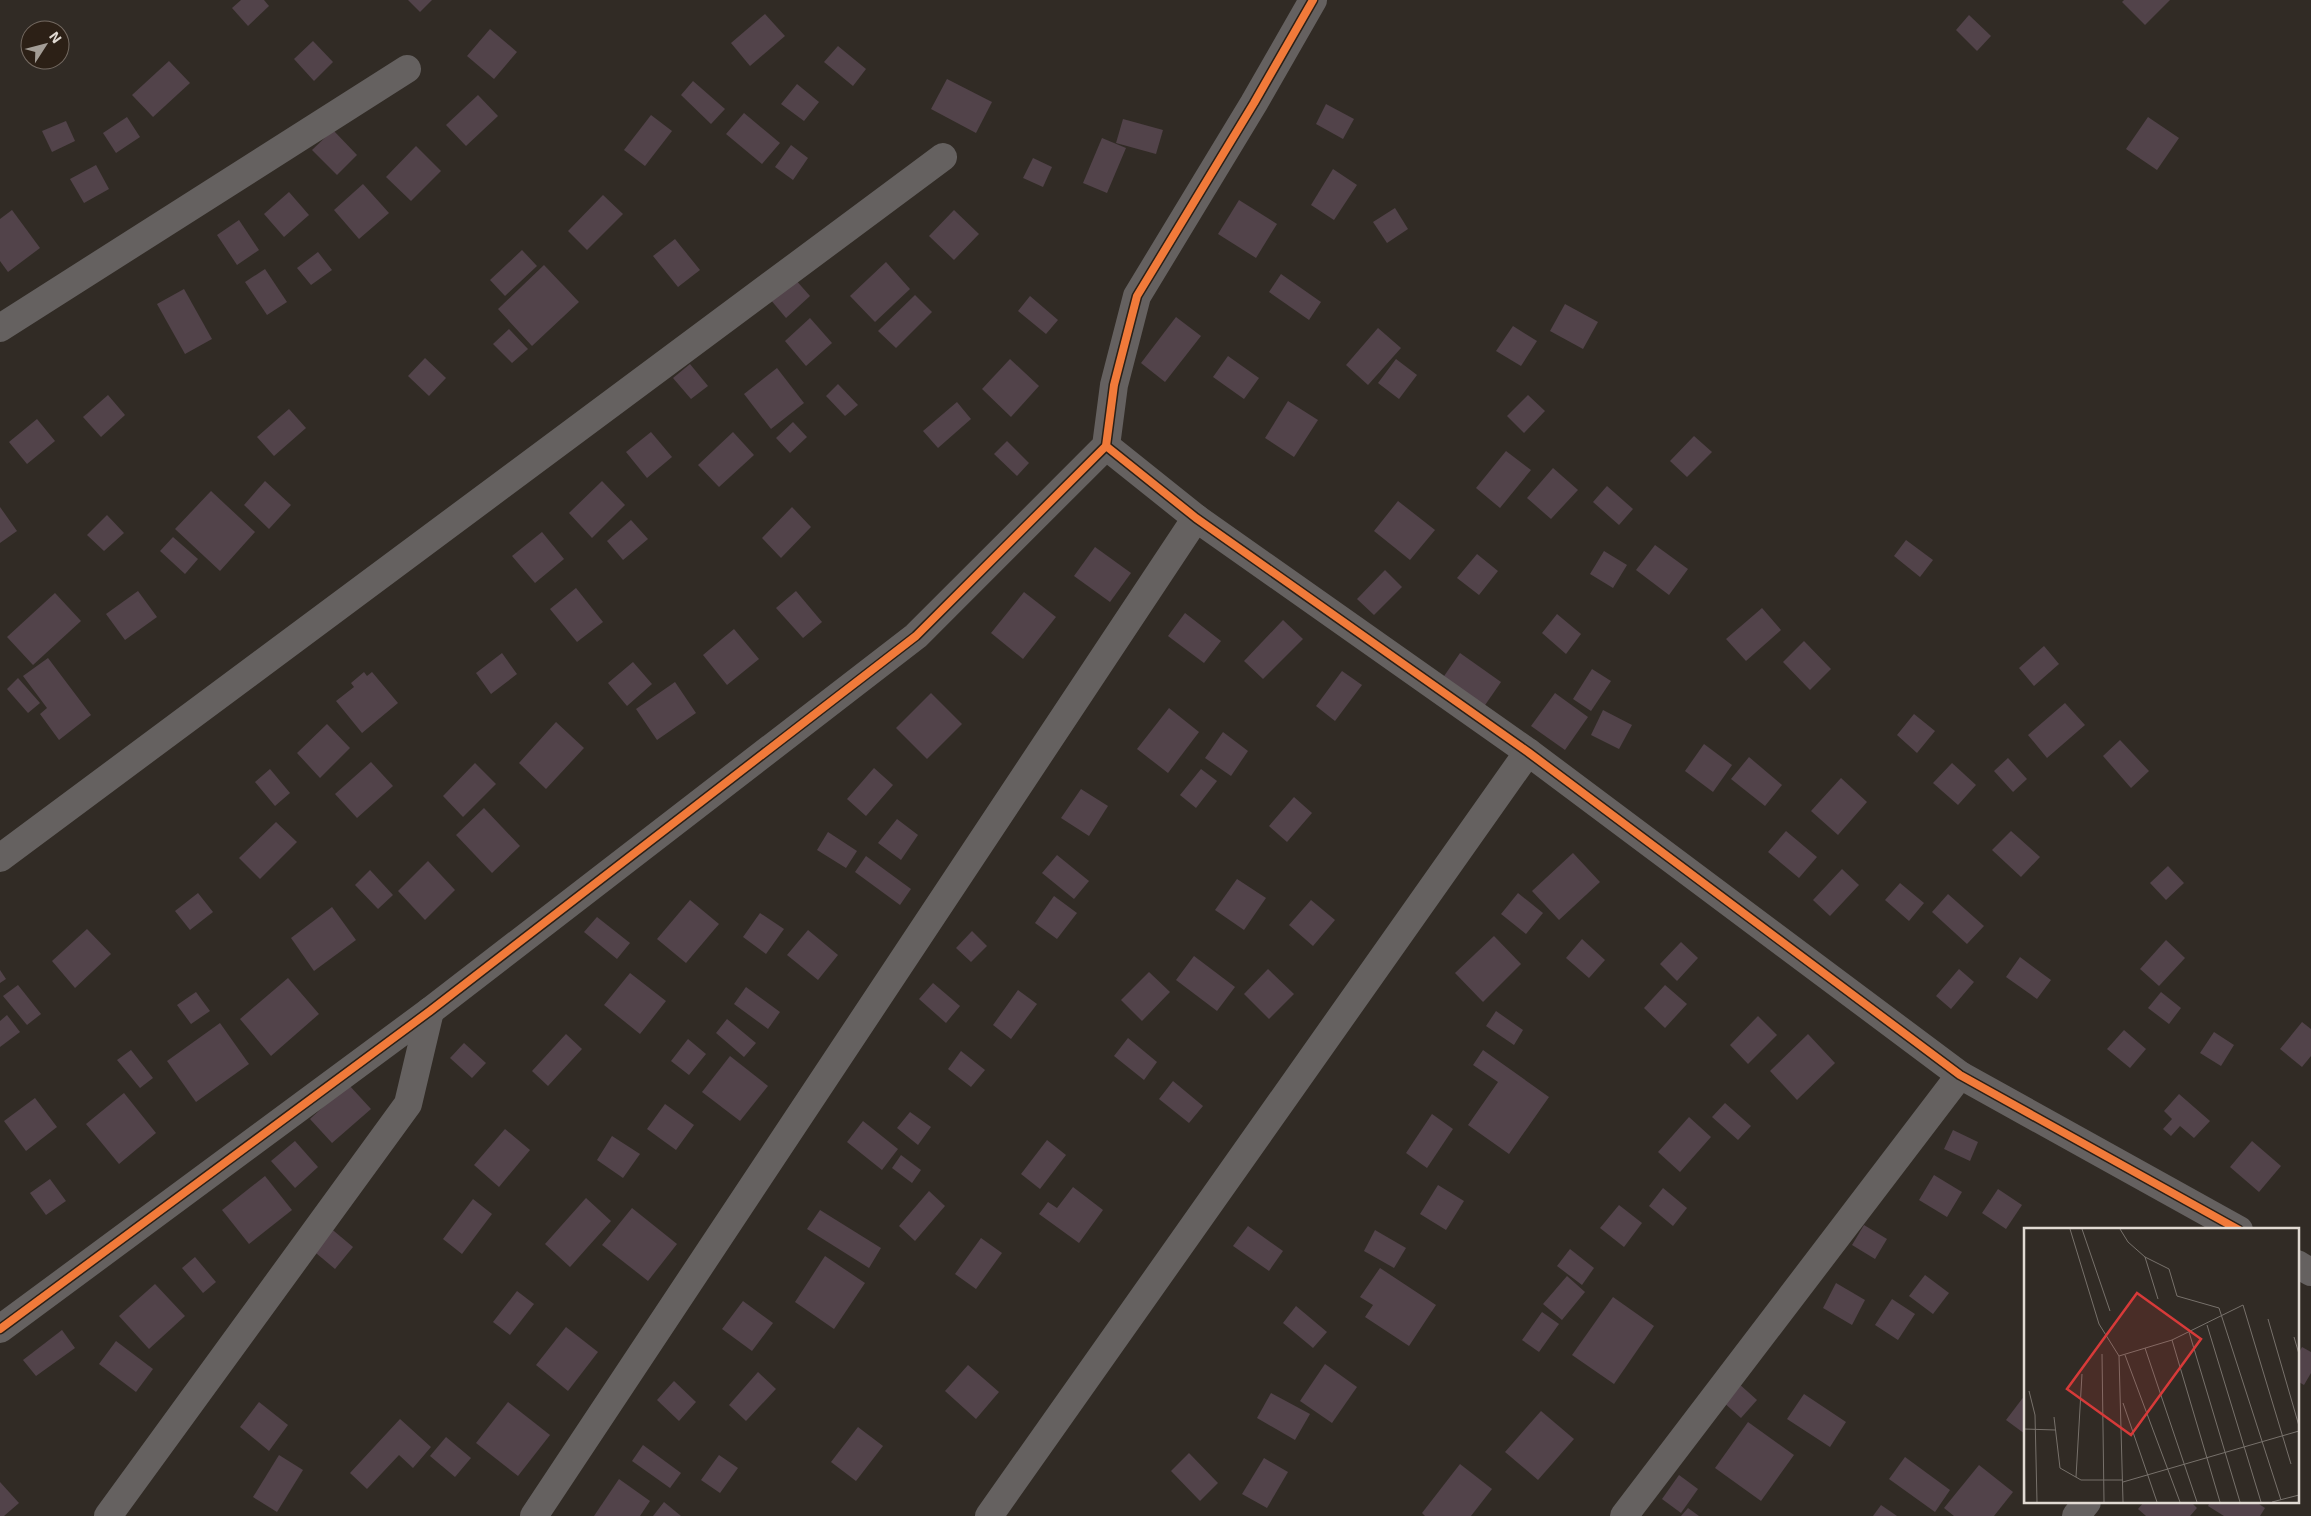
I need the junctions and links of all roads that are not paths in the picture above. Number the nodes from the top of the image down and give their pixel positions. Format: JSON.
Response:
{"nodes":[{"id":1,"x":1313,"y":0,"type":"edge"},
{"id":2,"x":407,"y":69,"type":"dead end"},
{"id":3,"x":943,"y":157,"type":"dead end"},
{"id":4,"x":0,"y":328,"type":"edge"},
{"id":5,"x":1106,"y":446,"type":"junction"},
{"id":6,"x":1196,"y":518,"type":"junction"},
{"id":7,"x":1528,"y":752,"type":"junction"},
{"id":8,"x":0,"y":858,"type":"edge"},
{"id":9,"x":430,"y":1011,"type":"junction"},
{"id":10,"x":1960,"y":1075,"type":"junction"},
{"id":11,"x":2235,"y":1228,"type":"edge"},
{"id":12,"x":2298,"y":1265,"type":"edge"},
{"id":13,"x":2311,"y":1272,"type":"edge"},
{"id":14,"x":0,"y":1329,"type":"edge"},
{"id":15,"x":2085,"y":1504,"type":"edge"},
{"id":16,"x":108,"y":1516,"type":"edge"},
{"id":17,"x":534,"y":1516,"type":"edge"},
{"id":18,"x":988,"y":1516,"type":"edge"},
{"id":19,"x":1624,"y":1516,"type":"edge"},
{"id":20,"x":2076,"y":1516,"type":"edge"}],
"edges":[{"from":1,"to":5,"type":"street"},
{"from":2,"to":4,"type":"street"},
{"from":3,"to":8,"type":"street"},
{"from":5,"to":6,"type":"street"},
{"from":5,"to":9,"type":"street"},
{"from":6,"to":7,"type":"street"},
{"from":6,"to":17,"type":"street"},
{"from":7,"to":10,"type":"street"},
{"from":7,"to":18,"type":"street"},
{"from":9,"to":14,"type":"street"},
{"from":9,"to":16,"type":"street"},
{"from":10,"to":11,"type":"street"},
{"from":10,"to":19,"type":"street"},
{"from":12,"to":13,"type":"street"},
{"from":15,"to":20,"type":"street"}]}
